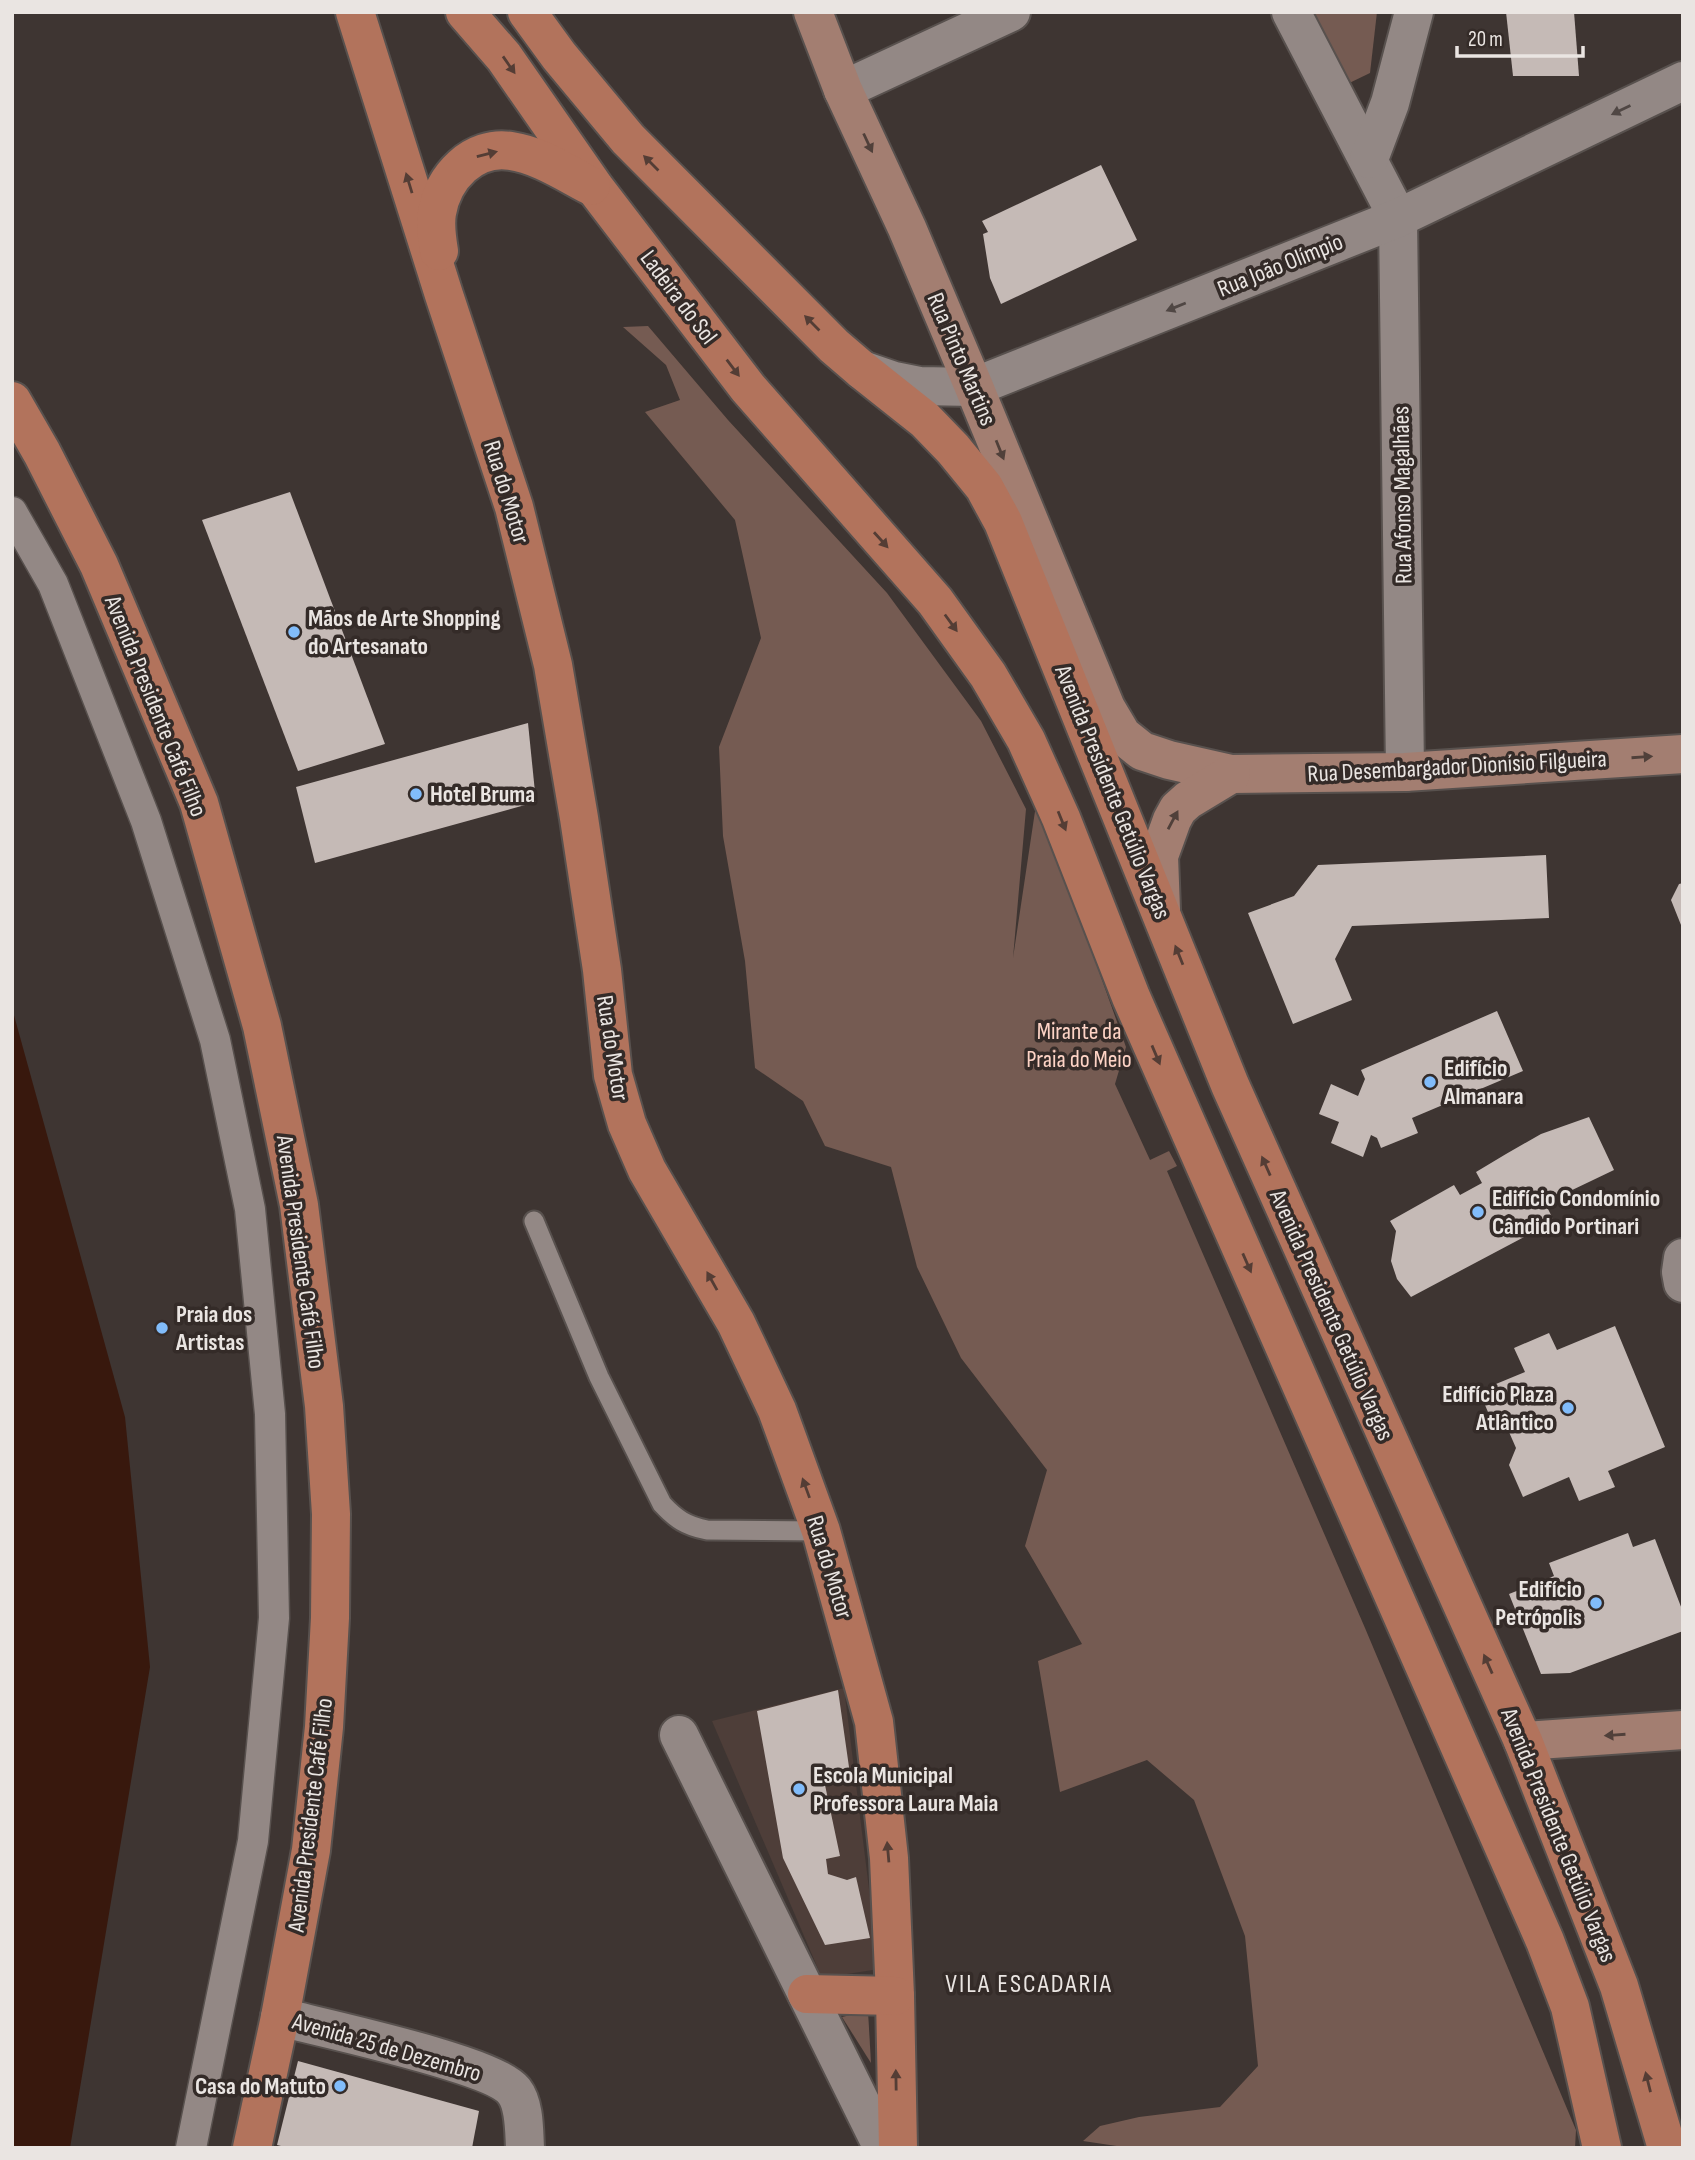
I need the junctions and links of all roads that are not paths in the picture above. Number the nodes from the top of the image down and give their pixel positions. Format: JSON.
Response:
{"nodes":[{"id":1,"x":355,"y":12,"type":"edge"},
{"id":2,"x":465,"y":12,"type":"edge"},
{"id":3,"x":527,"y":12,"type":"edge"},
{"id":4,"x":813,"y":12,"type":"edge"},
{"id":5,"x":1010,"y":12,"type":"edge"},
{"id":6,"x":1291,"y":12,"type":"edge"},
{"id":7,"x":1414,"y":12,"type":"edge"},
{"id":8,"x":1683,"y":81,"type":"edge"},
{"id":9,"x":843,"y":90,"type":"junction"},
{"id":10,"x":1369,"y":159,"type":"junction"},
{"id":11,"x":595,"y":188,"type":"junction"},
{"id":12,"x":1398,"y":218,"type":"junction"},
{"id":13,"x":444,"y":295,"type":"junction"},
{"id":14,"x":862,"y":370,"type":"junction"},
{"id":15,"x":974,"y":387,"type":"junction"},
{"id":16,"x":12,"y":401,"type":"edge"},
{"id":17,"x":12,"y":512,"type":"edge"},
{"id":18,"x":1106,"y":708,"type":"joint"},
{"id":19,"x":1683,"y":754,"type":"edge"},
{"id":20,"x":1405,"y":772,"type":"junction"},
{"id":21,"x":1231,"y":774,"type":"junction"},
{"id":22,"x":1161,"y":910,"type":"junction"},
{"id":23,"x":534,"y":1221,"type":"dead end"},
{"id":24,"x":1683,"y":1258,"type":"edge"},
{"id":25,"x":1683,"y":1283,"type":"edge"},
{"id":26,"x":821,"y":1531,"type":"junction"},
{"id":27,"x":1683,"y":1730,"type":"edge"},
{"id":28,"x":678,"y":1735,"type":"dead end"},
{"id":29,"x":1522,"y":1741,"type":"junction"},
{"id":30,"x":807,"y":1994,"type":"junction"},
{"id":31,"x":895,"y":1996,"type":"junction"},
{"id":32,"x":280,"y":2017,"type":"junction"},
{"id":33,"x":191,"y":2148,"type":"edge"},
{"id":34,"x":252,"y":2148,"type":"edge"},
{"id":35,"x":525,"y":2148,"type":"edge"},
{"id":36,"x":883,"y":2148,"type":"edge"},
{"id":37,"x":898,"y":2148,"type":"edge"},
{"id":38,"x":1602,"y":2148,"type":"edge"},
{"id":39,"x":1667,"y":2148,"type":"edge"}],
"edges":[{"from":13,"to":1,"type":"main road","name":"Rua do Motor","one_way":true},
{"from":2,"to":11,"type":"main road","name":"Ladeira do Sol","one_way":true},
{"from":14,"to":3,"type":"main road","one_way":true},
{"from":4,"to":9,"type":"main road","name":"Rua Pinto Martins"},
{"from":5,"to":9,"type":"street"},
{"from":6,"to":10,"type":"street"},
{"from":7,"to":10,"type":"street"},
{"from":8,"to":12,"type":"street","name":"Rua João Olímpio","one_way":true},
{"from":9,"to":15,"type":"main road","name":"Rua Pinto Martins","one_way":true},
{"from":10,"to":12,"type":"street"},
{"from":13,"to":11,"type":"main road","one_way":true},
{"from":11,"to":38,"type":"main road","name":"Ladeira do Sol","one_way":true},
{"from":12,"to":15,"type":"street","name":"Rua João Olímpio","one_way":true},
{"from":12,"to":20,"type":"street","name":"Rua Afonso Magalhães"},
{"from":26,"to":13,"type":"main road","name":"Rua do Motor","one_way":true},
{"from":14,"to":15,"type":"street","name":"Rua João Olímpio"},
{"from":14,"to":22,"type":"main road","name":"Avenida Presidente Getúlio Vargas"},
{"from":15,"to":18,"type":"main road","name":"Rua Pinto Martins","one_way":true},
{"from":16,"to":32,"type":"main road","name":"Avenida Presidente Café Filho"},
{"from":17,"to":33,"type":"street"},
{"from":18,"to":21,"type":"main road","name":"Rua Desembargador Dionísio Filgueira"},
{"from":20,"to":19,"type":"main road","name":"Rua Desembargador Dionísio Filgueira","one_way":true},
{"from":20,"to":21,"type":"main road","name":"Rua Desembargador Dionísio Filgueira"},
{"from":22,"to":21,"type":"main road","one_way":true},
{"from":29,"to":22,"type":"main road","name":"Avenida Presidente Getúlio Vargas","one_way":true},
{"from":23,"to":26,"type":"lane"},
{"from":24,"to":25,"type":"street"},
{"from":31,"to":26,"type":"main road","name":"Rua do Motor","one_way":true},
{"from":27,"to":29,"type":"main road","one_way":true},
{"from":28,"to":30,"type":"street"},
{"from":39,"to":29,"type":"main road","name":"Avenida Presidente Getúlio Vargas","one_way":true},
{"from":30,"to":31,"type":"main road"},
{"from":30,"to":36,"type":"street"},
{"from":37,"to":31,"type":"main road","name":"Rua do Motor","one_way":true},
{"from":32,"to":34,"type":"main road","name":"Avenida Presidente Café Filho"},
{"from":32,"to":35,"type":"street","name":"Avenida 25 de Dezembro"}]}
